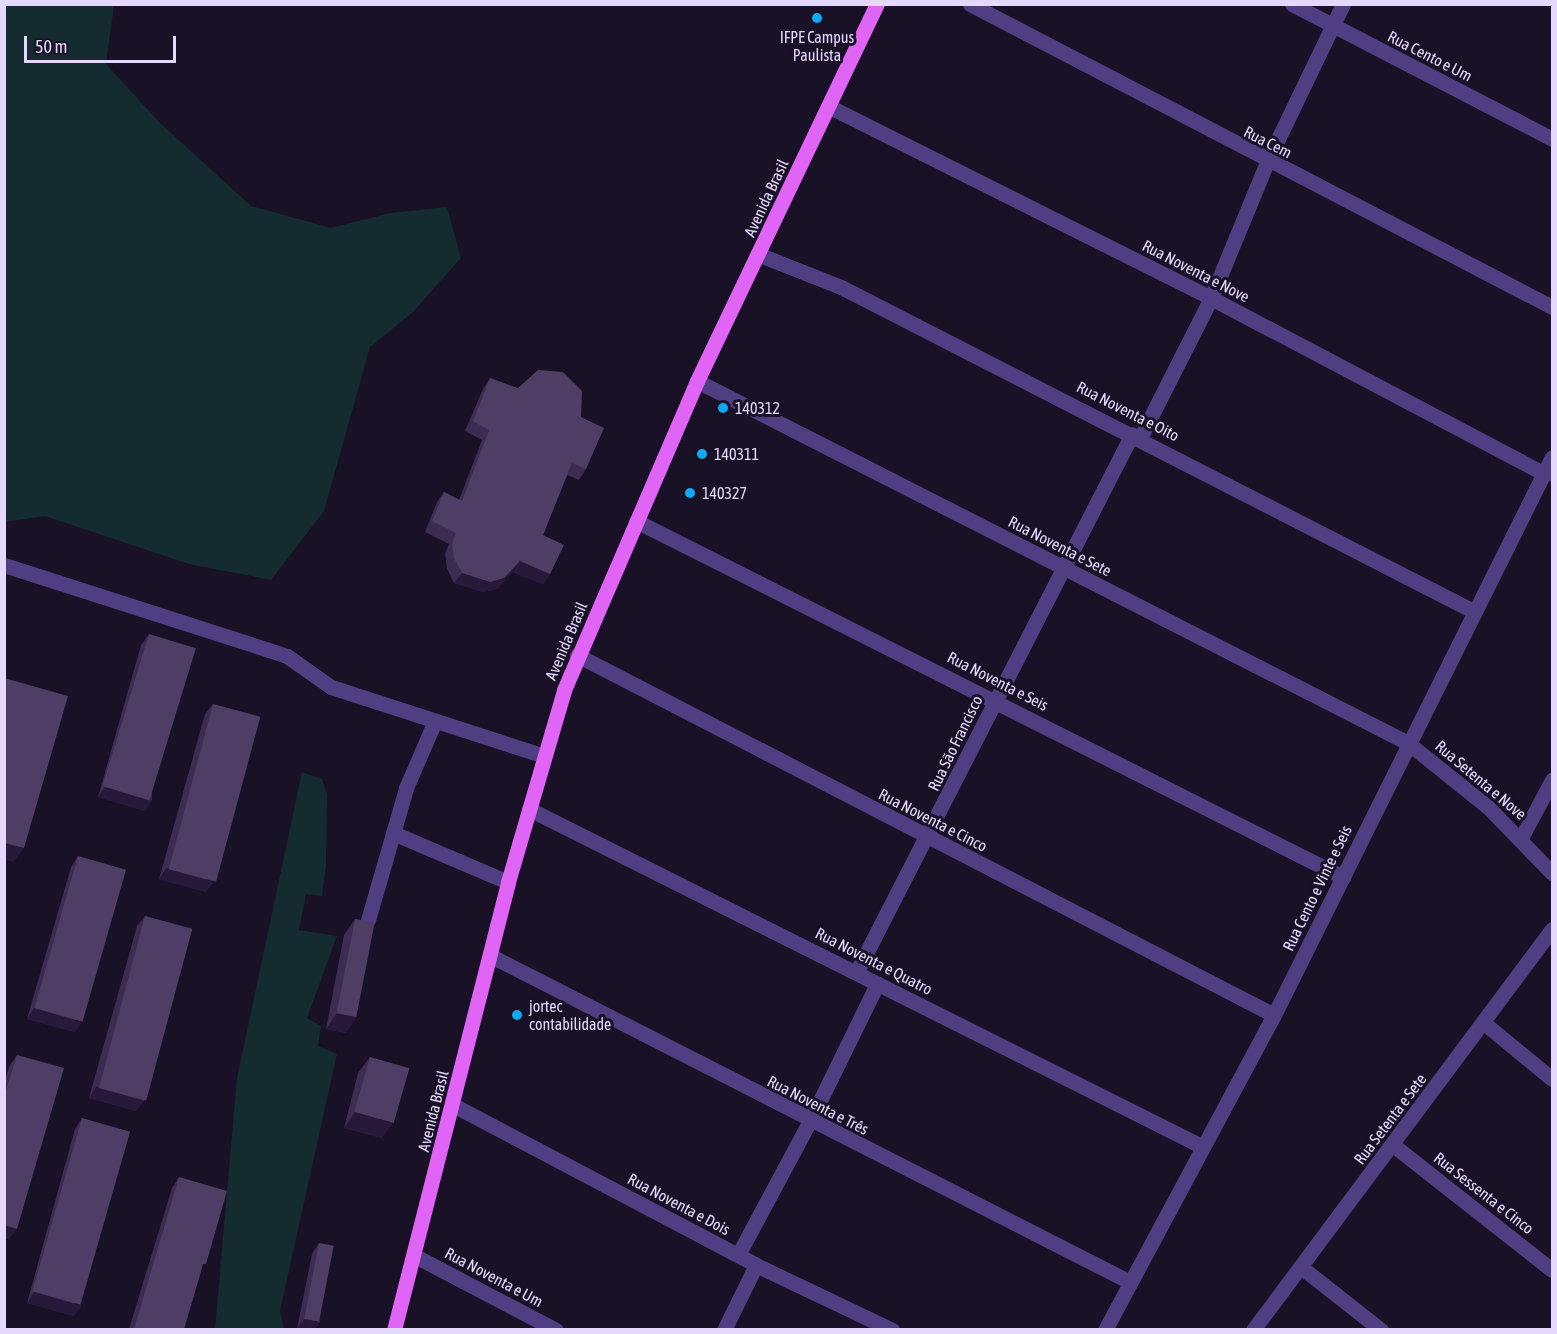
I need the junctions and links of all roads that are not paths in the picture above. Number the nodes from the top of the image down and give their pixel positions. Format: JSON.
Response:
{"nodes":[{"id":1,"x":877,"y":4,"type":"edge"},
{"id":2,"x":970,"y":4,"type":"edge"},
{"id":3,"x":1292,"y":4,"type":"edge"},
{"id":4,"x":1343,"y":4,"type":"edge"},
{"id":5,"x":1332,"y":26,"type":"junction"},
{"id":6,"x":828,"y":106,"type":"junction"},
{"id":7,"x":1552,"y":139,"type":"edge"},
{"id":8,"x":1267,"y":162,"type":"junction"},
{"id":9,"x":760,"y":255,"type":"junction"},
{"id":10,"x":1211,"y":298,"type":"junction"},
{"id":11,"x":1552,"y":307,"type":"edge"},
{"id":12,"x":697,"y":381,"type":"junction"},
{"id":13,"x":1136,"y":436,"type":"junction"},
{"id":14,"x":1552,"y":458,"type":"edge"},
{"id":15,"x":1545,"y":474,"type":"junction"},
{"id":16,"x":636,"y":521,"type":"junction"},
{"id":17,"x":4,"y":565,"type":"edge"},
{"id":18,"x":1064,"y":567,"type":"junction"},
{"id":19,"x":1475,"y":612,"type":"junction"},
{"id":20,"x":577,"y":655,"type":"junction"},
{"id":21,"x":996,"y":700,"type":"junction"},
{"id":22,"x":435,"y":721,"type":"junction"},
{"id":23,"x":1408,"y":743,"type":"junction"},
{"id":24,"x":544,"y":756,"type":"junction"},
{"id":25,"x":1552,"y":780,"type":"edge"},
{"id":26,"x":529,"y":809,"type":"junction"},
{"id":27,"x":393,"y":833,"type":"junction"},
{"id":28,"x":928,"y":838,"type":"junction"},
{"id":29,"x":1521,"y":838,"type":"junction"},
{"id":30,"x":1552,"y":873,"type":"edge"},
{"id":31,"x":1342,"y":877,"type":"junction"},
{"id":32,"x":508,"y":882,"type":"junction"},
{"id":33,"x":368,"y":920,"type":"edge"},
{"id":34,"x":1552,"y":929,"type":"edge"},
{"id":35,"x":491,"y":956,"type":"junction"},
{"id":36,"x":857,"y":971,"type":"junction"},
{"id":37,"x":877,"y":984,"type":"junction"},
{"id":38,"x":1274,"y":1015,"type":"junction"},
{"id":39,"x":1484,"y":1023,"type":"junction"},
{"id":40,"x":1552,"y":1079,"type":"edge"},
{"id":41,"x":453,"y":1105,"type":"junction"},
{"id":42,"x":810,"y":1121,"type":"junction"},
{"id":43,"x":1393,"y":1145,"type":"junction"},
{"id":44,"x":1202,"y":1146,"type":"junction"},
{"id":45,"x":738,"y":1255,"type":"junction"},
{"id":46,"x":415,"y":1256,"type":"junction"},
{"id":47,"x":756,"y":1264,"type":"junction"},
{"id":48,"x":1301,"y":1267,"type":"junction"},
{"id":49,"x":1552,"y":1270,"type":"edge"},
{"id":50,"x":1131,"y":1282,"type":"junction"},
{"id":51,"x":394,"y":1329,"type":"edge"},
{"id":52,"x":556,"y":1329,"type":"edge"},
{"id":53,"x":724,"y":1329,"type":"edge"},
{"id":54,"x":892,"y":1329,"type":"edge"},
{"id":55,"x":1105,"y":1329,"type":"edge"},
{"id":56,"x":1253,"y":1329,"type":"edge"},
{"id":57,"x":1381,"y":1329,"type":"edge"}],
"edges":[{"from":1,"to":6,"type":"main road","name":"Avenida Brasil"},
{"from":2,"to":8,"type":"street","name":"Rua Cem"},
{"from":3,"to":5,"type":"street","name":"Rua Cento e Um"},
{"from":4,"to":5,"type":"street","name":"Rua São Francisco"},
{"from":5,"to":7,"type":"street","name":"Rua Cento e Um"},
{"from":5,"to":8,"type":"street","name":"Rua São Francisco"},
{"from":6,"to":9,"type":"main road","name":"Avenida Brasil"},
{"from":6,"to":10,"type":"street","name":"Rua Noventa e Nove"},
{"from":8,"to":10,"type":"street","name":"Rua São Francisco"},
{"from":8,"to":11,"type":"street","name":"Rua Cem"},
{"from":9,"to":12,"type":"main road","name":"Avenida Brasil"},
{"from":9,"to":13,"type":"street","name":"Rua Noventa e Oito"},
{"from":10,"to":13,"type":"street","name":"Rua São Francisco"},
{"from":10,"to":15,"type":"street","name":"Rua Noventa e Nove"},
{"from":12,"to":16,"type":"main road","name":"Avenida Brasil"},
{"from":12,"to":18,"type":"street","name":"Rua Noventa e Sete"},
{"from":13,"to":18,"type":"street","name":"Rua São Francisco"},
{"from":13,"to":19,"type":"street","name":"Rua Noventa e Oito"},
{"from":14,"to":15,"type":"street","name":"Rua Cento e Vinte e Seis"},
{"from":15,"to":19,"type":"street","name":"Rua Cento e Vinte e Seis"},
{"from":16,"to":20,"type":"main road","name":"Avenida Brasil"},
{"from":16,"to":21,"type":"street","name":"Rua Noventa e Seis"},
{"from":17,"to":22,"type":"street"},
{"from":18,"to":21,"type":"street","name":"Rua São Francisco"},
{"from":18,"to":23,"type":"street","name":"Rua Noventa e Sete"},
{"from":19,"to":23,"type":"street","name":"Rua Cento e Vinte e Seis"},
{"from":20,"to":24,"type":"main road","name":"Avenida Brasil"},
{"from":20,"to":28,"type":"street","name":"Rua Noventa e Cinco"},
{"from":21,"to":28,"type":"street","name":"Rua São Francisco"},
{"from":21,"to":31,"type":"street","name":"Rua Noventa e Seis"},
{"from":22,"to":24,"type":"street"},
{"from":22,"to":27,"type":"street"},
{"from":23,"to":29,"type":"street","name":"Rua Setenta e Nove"},
{"from":23,"to":31,"type":"street","name":"Rua Cento e Vinte e Seis"},
{"from":24,"to":26,"type":"main road","name":"Avenida Brasil"},
{"from":25,"to":29,"type":"street"},
{"from":26,"to":32,"type":"main road","name":"Avenida Brasil"},
{"from":26,"to":36,"type":"street","name":"Rua Noventa e Quatro"},
{"from":27,"to":32,"type":"street"},
{"from":27,"to":33,"type":"street"},
{"from":28,"to":36,"type":"street","name":"Rua São Francisco"},
{"from":28,"to":38,"type":"street","name":"Rua Noventa e Cinco"},
{"from":29,"to":30,"type":"street","name":"Rua Setenta e Nove"},
{"from":31,"to":38,"type":"street","name":"Rua Cento e Vinte e Seis"},
{"from":32,"to":35,"type":"main road","name":"Avenida Brasil"},
{"from":34,"to":39,"type":"street","name":"Rua Setenta e Sete"},
{"from":35,"to":41,"type":"main road","name":"Avenida Brasil"},
{"from":35,"to":42,"type":"street","name":"Rua Noventa e Três"},
{"from":36,"to":37,"type":"street","name":"Rua Noventa e Quatro"},
{"from":37,"to":42,"type":"street"},
{"from":37,"to":44,"type":"street","name":"Rua Noventa e Quatro"},
{"from":38,"to":44,"type":"street","name":"Rua Cento e Vinte e Seis"},
{"from":39,"to":40,"type":"street"},
{"from":39,"to":43,"type":"street","name":"Rua Setenta e Sete"},
{"from":41,"to":45,"type":"street","name":"Rua Noventa e Dois"},
{"from":41,"to":46,"type":"main road","name":"Avenida Brasil"},
{"from":42,"to":45,"type":"street"},
{"from":42,"to":50,"type":"street","name":"Rua Noventa e Três"},
{"from":43,"to":48,"type":"street","name":"Rua Setenta e Sete"},
{"from":43,"to":49,"type":"street","name":"Rua Sessenta e Cinco"},
{"from":44,"to":50,"type":"street","name":"Rua Cento e Vinte e Seis"},
{"from":45,"to":47,"type":"street","name":"Rua Noventa e Dois"},
{"from":46,"to":51,"type":"main road","name":"Avenida Brasil"},
{"from":46,"to":52,"type":"street","name":"Rua Noventa e Um"},
{"from":47,"to":53,"type":"street"},
{"from":47,"to":54,"type":"street","name":"Rua Noventa e Dois"},
{"from":48,"to":56,"type":"street","name":"Rua Setenta e Sete"},
{"from":48,"to":57,"type":"street"},
{"from":50,"to":55,"type":"street","name":"Rua Cento e Vinte e Seis"}]}
